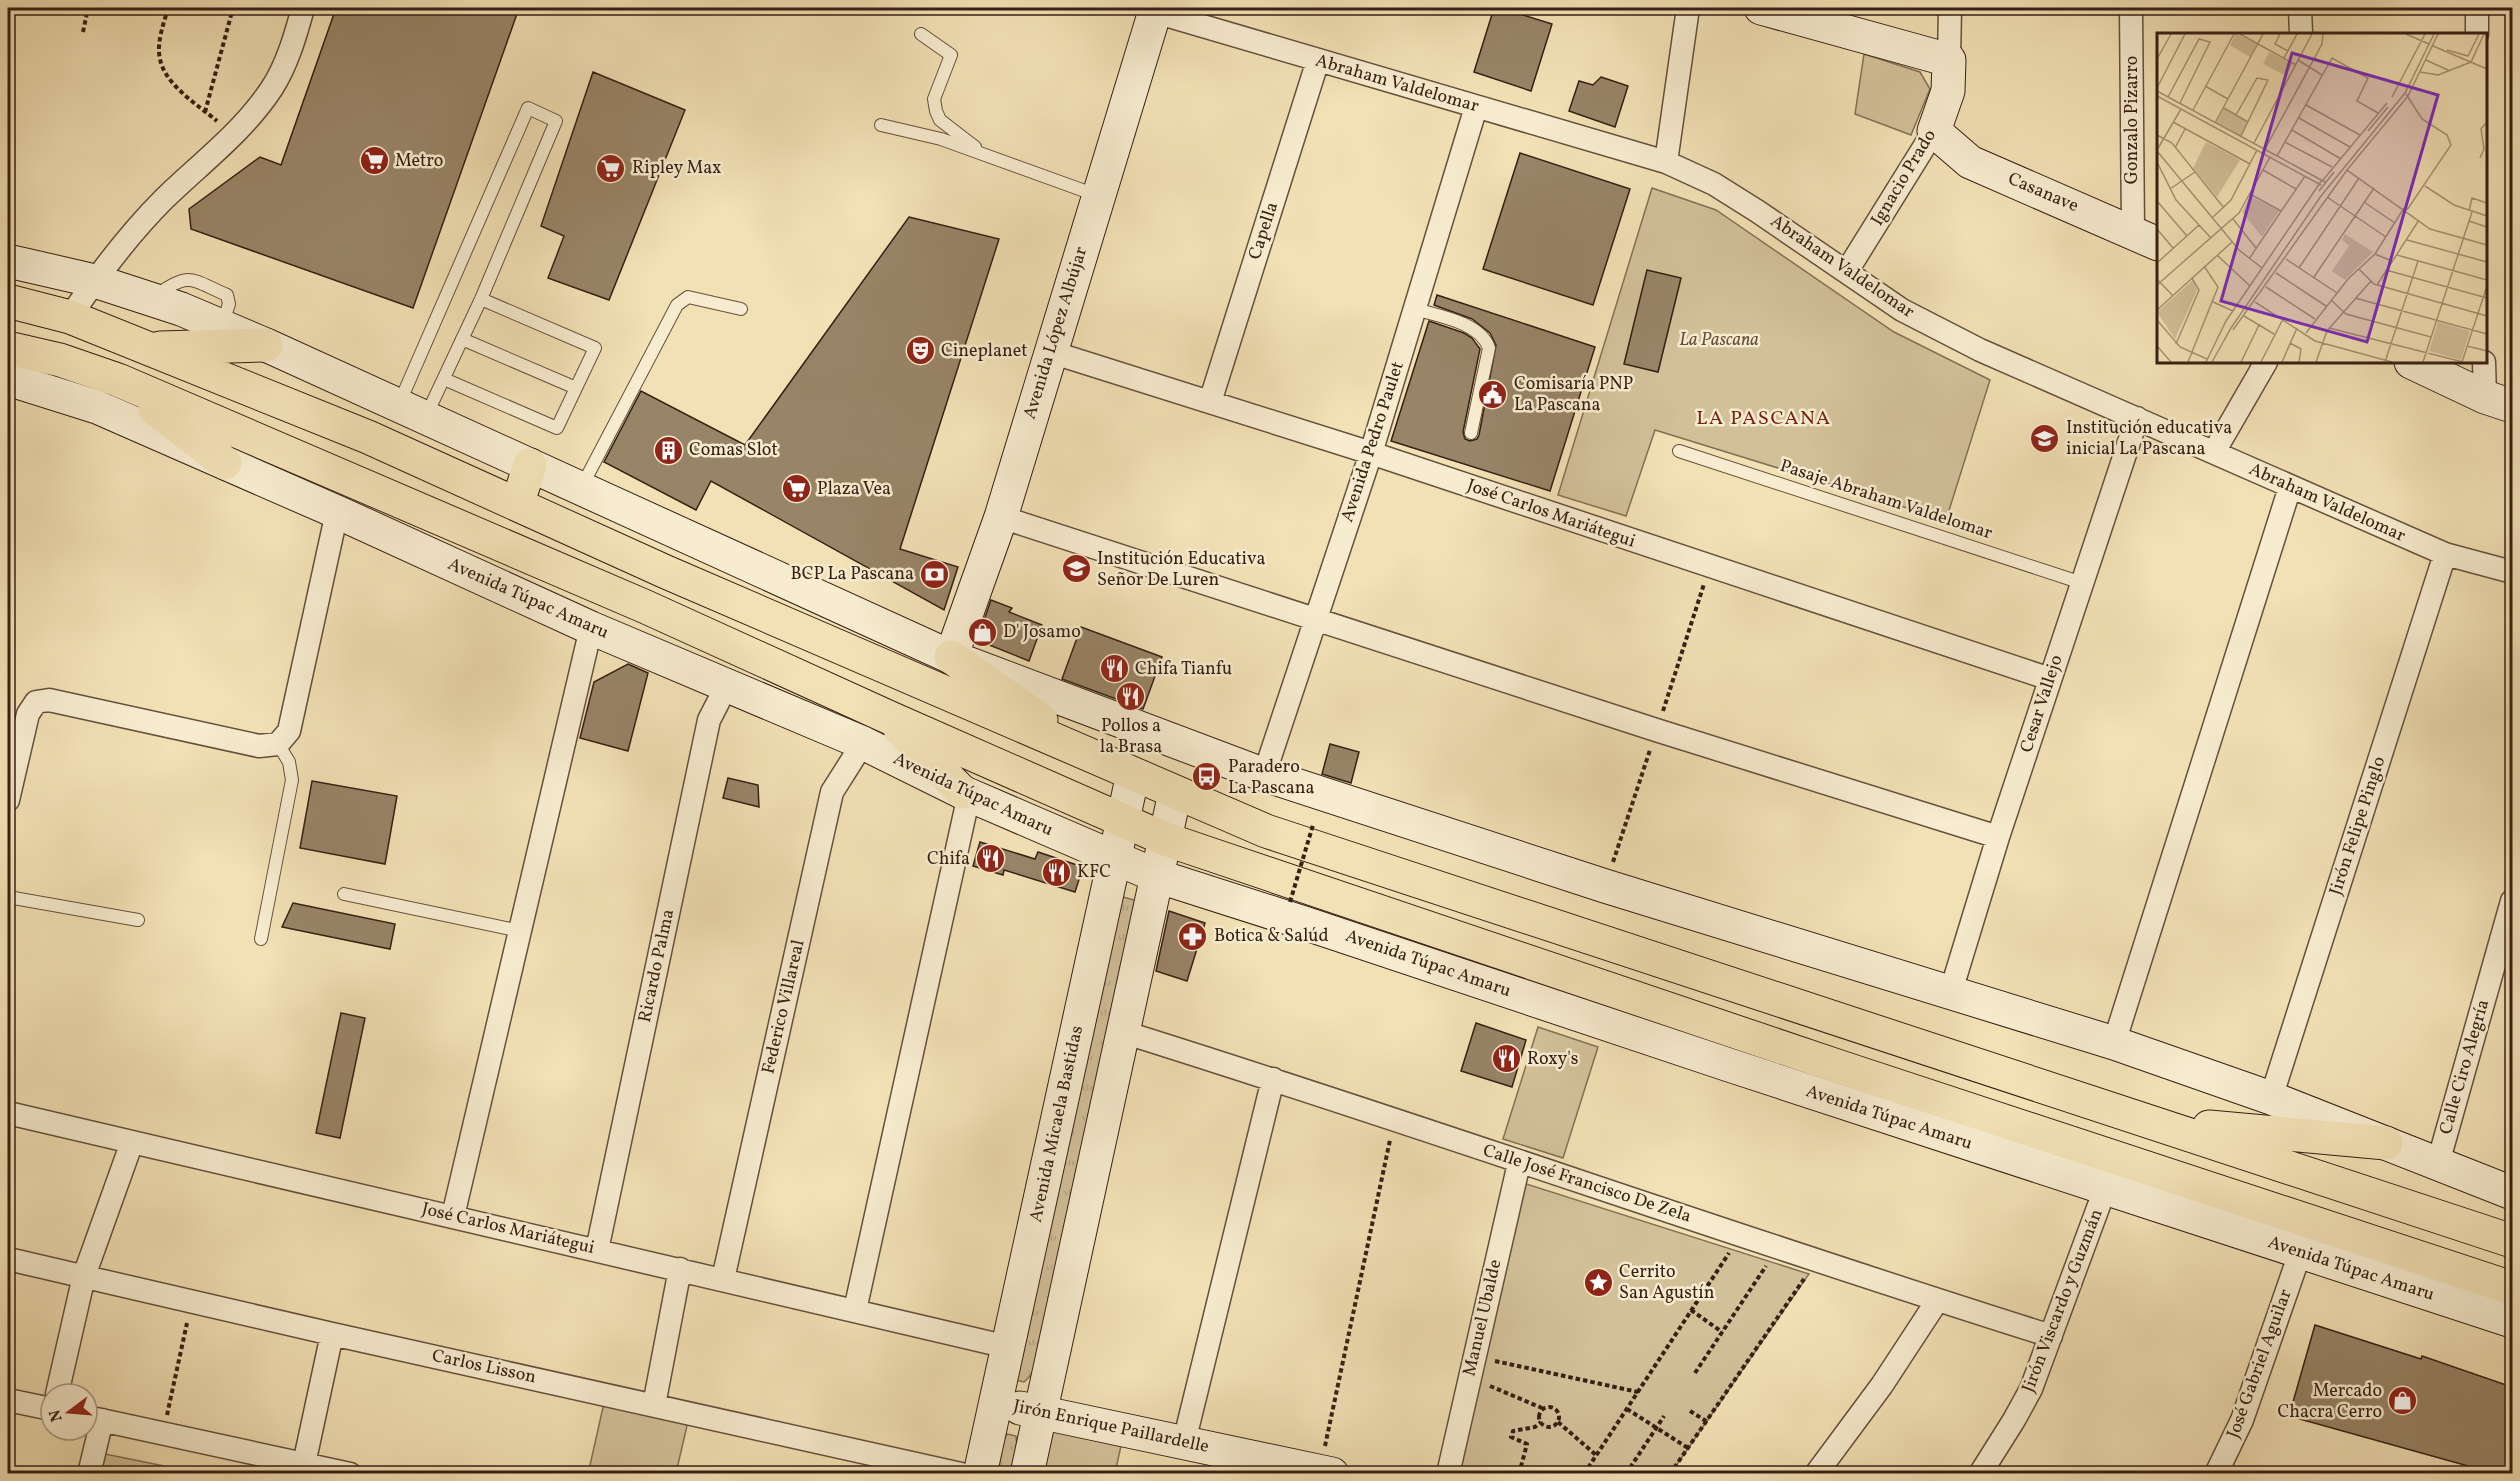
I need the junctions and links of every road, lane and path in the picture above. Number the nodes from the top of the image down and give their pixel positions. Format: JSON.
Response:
{"nodes":[{"id":1,"x":88,"y":8,"type":"edge"},
{"id":2,"x":168,"y":8,"type":"edge"},
{"id":3,"x":233,"y":8,"type":"edge"},
{"id":4,"x":303,"y":8,"type":"edge"},
{"id":5,"x":1688,"y":8,"type":"edge"},
{"id":6,"x":1950,"y":8,"type":"edge"},
{"id":7,"x":2131,"y":8,"type":"edge"},
{"id":8,"x":2300,"y":8,"type":"edge"},
{"id":9,"x":2477,"y":8,"type":"edge"},
{"id":10,"x":1155,"y":10,"type":"edge"},
{"id":11,"x":1779,"y":10,"type":"edge"},
{"id":12,"x":83,"y":32,"type":"dead end"},
{"id":13,"x":2301,"y":33,"type":"edge"},
{"id":14,"x":2477,"y":33,"type":"edge"},
{"id":15,"x":921,"y":34,"type":"dead end"},
{"id":16,"x":1318,"y":60,"type":"junction"},
{"id":17,"x":1949,"y":60,"type":"junction"},
{"id":18,"x":1476,"y":107,"type":"junction"},
{"id":19,"x":206,"y":112,"type":"junction"},
{"id":20,"x":881,"y":125,"type":"dead end"},
{"id":21,"x":1934,"y":131,"type":"junction"},
{"id":22,"x":233,"y":136,"type":"junction"},
{"id":23,"x":988,"y":156,"type":"junction"},
{"id":24,"x":1666,"y":162,"type":"junction"},
{"id":25,"x":1097,"y":195,"type":"junction"},
{"id":26,"x":2146,"y":238,"type":"edge"},
{"id":27,"x":8,"y":261,"type":"edge"},
{"id":28,"x":1847,"y":271,"type":"junction"},
{"id":29,"x":95,"y":281,"type":"junction"},
{"id":30,"x":481,"y":299,"type":"junction"},
{"id":31,"x":8,"y":301,"type":"edge"},
{"id":32,"x":741,"y":309,"type":"dead end"},
{"id":33,"x":1414,"y":309,"type":"junction"},
{"id":34,"x":70,"y":317,"type":"junction"},
{"id":35,"x":462,"y":339,"type":"junction"},
{"id":36,"x":266,"y":345,"type":"junction"},
{"id":37,"x":8,"y":348,"type":"edge"},
{"id":38,"x":148,"y":348,"type":"junction"},
{"id":39,"x":1051,"y":352,"type":"junction"},
{"id":40,"x":2265,"y":363,"type":"edge"},
{"id":41,"x":2413,"y":363,"type":"edge"},
{"id":42,"x":2484,"y":363,"type":"edge"},
{"id":43,"x":8,"y":379,"type":"edge"},
{"id":44,"x":444,"y":379,"type":"junction"},
{"id":45,"x":118,"y":380,"type":"junction"},
{"id":46,"x":576,"y":388,"type":"junction"},
{"id":47,"x":2499,"y":401,"type":"edge"},
{"id":48,"x":1210,"y":402,"type":"junction"},
{"id":49,"x":412,"y":411,"type":"junction"},
{"id":50,"x":2137,"y":417,"type":"junction"},
{"id":51,"x":1471,"y":433,"type":"dead end"},
{"id":52,"x":1679,"y":451,"type":"dead end"},
{"id":53,"x":2214,"y":452,"type":"junction"},
{"id":54,"x":1371,"y":453,"type":"junction"},
{"id":55,"x":225,"y":463,"type":"junction"},
{"id":56,"x":530,"y":465,"type":"junction"},
{"id":57,"x":2290,"y":487,"type":"junction"},
{"id":58,"x":581,"y":489,"type":"junction"},
{"id":59,"x":518,"y":502,"type":"junction"},
{"id":60,"x":337,"y":512,"type":"junction"},
{"id":61,"x":1000,"y":517,"type":"junction"},
{"id":62,"x":2445,"y":554,"type":"junction"},
{"id":63,"x":2512,"y":573,"type":"edge"},
{"id":64,"x":2082,"y":583,"type":"junction"},
{"id":65,"x":1316,"y":619,"type":"junction"},
{"id":66,"x":591,"y":628,"type":"junction"},
{"id":67,"x":951,"y":657,"type":"junction"},
{"id":68,"x":2050,"y":679,"type":"junction"},
{"id":69,"x":727,"y":685,"type":"junction"},
{"id":70,"x":888,"y":717,"type":"junction"},
{"id":71,"x":863,"y":743,"type":"junction"},
{"id":72,"x":278,"y":744,"type":"junction"},
{"id":73,"x":1099,"y":761,"type":"junction"},
{"id":74,"x":1134,"y":774,"type":"junction"},
{"id":75,"x":1264,"y":775,"type":"junction"},
{"id":76,"x":1176,"y":793,"type":"junction"},
{"id":77,"x":965,"y":794,"type":"junction"},
{"id":78,"x":8,"y":800,"type":"edge"},
{"id":79,"x":1124,"y":822,"type":"junction"},
{"id":80,"x":1313,"y":825,"type":"dead end"},
{"id":81,"x":1998,"y":837,"type":"junction"},
{"id":82,"x":1165,"y":839,"type":"junction"},
{"id":83,"x":1115,"y":859,"type":"junction"},
{"id":84,"x":1157,"y":876,"type":"junction"},
{"id":85,"x":344,"y":894,"type":"dead end"},
{"id":86,"x":8,"y":897,"type":"edge"},
{"id":87,"x":2512,"y":901,"type":"edge"},
{"id":88,"x":1290,"y":902,"type":"dead end"},
{"id":89,"x":138,"y":920,"type":"dead end"},
{"id":90,"x":519,"y":931,"type":"junction"},
{"id":91,"x":261,"y":939,"type":"dead end"},
{"id":92,"x":1951,"y":991,"type":"junction"},
{"id":93,"x":1123,"y":1032,"type":"junction"},
{"id":94,"x":2114,"y":1043,"type":"junction"},
{"id":95,"x":1273,"y":1079,"type":"junction"},
{"id":96,"x":2271,"y":1098,"type":"junction"},
{"id":97,"x":8,"y":1113,"type":"edge"},
{"id":98,"x":1395,"y":1119,"type":"junction"},
{"id":99,"x":2151,"y":1122,"type":"junction"},
{"id":100,"x":132,"y":1142,"type":"junction"},
{"id":101,"x":2386,"y":1143,"type":"junction"},
{"id":102,"x":1519,"y":1163,"type":"junction"},
{"id":103,"x":2438,"y":1163,"type":"junction"},
{"id":104,"x":2105,"y":1189,"type":"junction"},
{"id":105,"x":2512,"y":1192,"type":"edge"},
{"id":106,"x":453,"y":1216,"type":"junction"},
{"id":107,"x":2512,"y":1241,"type":"edge"},
{"id":108,"x":597,"y":1250,"type":"junction"},
{"id":109,"x":1729,"y":1252,"type":"dead end"},
{"id":110,"x":2300,"y":1253,"type":"junction"},
{"id":111,"x":8,"y":1259,"type":"edge"},
{"id":112,"x":1818,"y":1260,"type":"junction"},
{"id":113,"x":1766,"y":1266,"type":"dead end"},
{"id":114,"x":680,"y":1269,"type":"junction"},
{"id":115,"x":84,"y":1276,"type":"junction"},
{"id":116,"x":723,"y":1280,"type":"junction"},
{"id":117,"x":2512,"y":1288,"type":"edge"},
{"id":118,"x":1937,"y":1300,"type":"junction"},
{"id":119,"x":192,"y":1301,"type":"junction"},
{"id":120,"x":1691,"y":1310,"type":"junction"},
{"id":121,"x":855,"y":1311,"type":"junction"},
{"id":122,"x":2512,"y":1321,"type":"edge"},
{"id":123,"x":1722,"y":1332,"type":"junction"},
{"id":124,"x":332,"y":1334,"type":"junction"},
{"id":125,"x":2051,"y":1336,"type":"junction"},
{"id":126,"x":1008,"y":1347,"type":"junction"},
{"id":127,"x":1488,"y":1360,"type":"dead end"},
{"id":128,"x":1695,"y":1373,"type":"dead end"},
{"id":129,"x":60,"y":1382,"type":"edge"},
{"id":130,"x":1483,"y":1383,"type":"dead end"},
{"id":131,"x":1638,"y":1392,"type":"junction"},
{"id":132,"x":8,"y":1400,"type":"edge"},
{"id":133,"x":996,"y":1403,"type":"junction"},
{"id":134,"x":654,"y":1405,"type":"junction"},
{"id":135,"x":39,"y":1406,"type":"edge"},
{"id":136,"x":1542,"y":1408,"type":"junction"},
{"id":137,"x":1626,"y":1409,"type":"junction"},
{"id":138,"x":1690,"y":1411,"type":"dead end"},
{"id":139,"x":1040,"y":1412,"type":"junction"},
{"id":140,"x":1664,"y":1416,"type":"dead end"},
{"id":141,"x":99,"y":1419,"type":"edge"},
{"id":142,"x":1706,"y":1421,"type":"junction"},
{"id":143,"x":1541,"y":1422,"type":"junction"},
{"id":144,"x":1558,"y":1422,"type":"junction"},
{"id":145,"x":1656,"y":1428,"type":"junction"},
{"id":146,"x":163,"y":1433,"type":"junction"},
{"id":147,"x":92,"y":1442,"type":"edge"},
{"id":148,"x":1184,"y":1442,"type":"junction"},
{"id":149,"x":1688,"y":1448,"type":"junction"},
{"id":150,"x":1596,"y":1455,"type":"junction"},
{"id":151,"x":304,"y":1464,"type":"junction"},
{"id":152,"x":1326,"y":1472,"type":"edge"},
{"id":153,"x":89,"y":1473,"type":"edge"},
{"id":154,"x":350,"y":1473,"type":"edge"},
{"id":155,"x":961,"y":1473,"type":"edge"},
{"id":156,"x":980,"y":1473,"type":"edge"},
{"id":157,"x":1027,"y":1473,"type":"edge"},
{"id":158,"x":1448,"y":1473,"type":"edge"},
{"id":159,"x":1519,"y":1473,"type":"edge"},
{"id":160,"x":1584,"y":1473,"type":"edge"},
{"id":161,"x":1626,"y":1473,"type":"edge"},
{"id":162,"x":1670,"y":1473,"type":"edge"},
{"id":163,"x":1816,"y":1473,"type":"edge"},
{"id":164,"x":1980,"y":1473,"type":"edge"},
{"id":165,"x":2216,"y":1473,"type":"edge"}],
"edges":[{"from":1,"to":12,"type":"path"},
{"from":2,"to":19,"type":"path"},
{"from":3,"to":19,"type":"path"},
{"from":4,"to":22,"type":"street"},
{"from":5,"to":24,"type":"street"},
{"from":6,"to":17,"type":"street","name":"Ignacio Prado"},
{"from":7,"to":26,"type":"street","name":"Gonzalo Pizarro"},
{"from":8,"to":13,"type":"street"},
{"from":9,"to":14,"type":"street"},
{"from":10,"to":16,"type":"street","name":"Abraham Valdelomar"},
{"from":10,"to":25,"type":"main road","name":"Avenida López Albújar"},
{"from":11,"to":17,"type":"main road"},
{"from":15,"to":23,"type":"lane"},
{"from":16,"to":18,"type":"street","name":"Abraham Valdelomar"},
{"from":16,"to":48,"type":"street","name":"Capella"},
{"from":17,"to":21,"type":"main road","name":"Ignacio Prado"},
{"from":18,"to":24,"type":"street","name":"Abraham Valdelomar"},
{"from":18,"to":33,"type":"street","name":"Avenida Pedro Paulet"},
{"from":19,"to":22,"type":"path"},
{"from":20,"to":23,"type":"lane"},
{"from":21,"to":26,"type":"main road","name":"Casanave"},
{"from":21,"to":28,"type":"street","name":"Ignacio Prado"},
{"from":22,"to":29,"type":"street"},
{"from":23,"to":25,"type":"lane"},
{"from":24,"to":28,"type":"street","name":"Abraham Valdelomar"},
{"from":25,"to":39,"type":"main road","name":"Avenida López Albújar"},
{"from":27,"to":29,"type":"main road"},
{"from":28,"to":50,"type":"street","name":"Abraham Valdelomar"},
{"from":29,"to":34,"type":"street"},
{"from":29,"to":36,"type":"main road"},
{"from":30,"to":35,"type":"lane"},
{"from":30,"to":46,"type":"lane"},
{"from":30,"to":49,"type":"lane"},
{"from":31,"to":34,"type":"highway"},
{"from":32,"to":58,"type":"lane"},
{"from":33,"to":51,"type":"lane"},
{"from":33,"to":54,"type":"street","name":"Avenida Pedro Paulet"},
{"from":34,"to":38,"type":"highway"},
{"from":35,"to":44,"type":"lane"},
{"from":35,"to":46,"type":"lane"},
{"from":36,"to":38,"type":"highway"},
{"from":36,"to":49,"type":"main road"},
{"from":37,"to":45,"type":"highway","name":"Avenida Túpac Amaru"},
{"from":38,"to":59,"type":"highway"},
{"from":39,"to":48,"type":"street","name":"José Carlos Mariátegui"},
{"from":39,"to":61,"type":"main road","name":"Avenida López Albújar"},
{"from":40,"to":53,"type":"street"},
{"from":41,"to":47,"type":"main road"},
{"from":42,"to":47,"type":"street"},
{"from":43,"to":55,"type":"main road","name":"Avenida Túpac Amaru"},
{"from":44,"to":46,"type":"lane"},
{"from":44,"to":49,"type":"lane"},
{"from":45,"to":55,"type":"highway"},
{"from":45,"to":70,"type":"highway","name":"Avenida Túpac Amaru"},
{"from":48,"to":54,"type":"street","name":"José Carlos Mariátegui"},
{"from":49,"to":56,"type":"main road"},
{"from":50,"to":53,"type":"street","name":"Abraham Valdelomar"},
{"from":50,"to":64,"type":"street","name":"Cesar Vallejo"},
{"from":52,"to":64,"type":"lane","name":"Pasaje Abraham Valdelomar"},
{"from":53,"to":57,"type":"street","name":"Abraham Valdelomar"},
{"from":54,"to":65,"type":"street","name":"Avenida Pedro Paulet"},
{"from":54,"to":68,"type":"street","name":"José Carlos Mariátegui"},
{"from":55,"to":60,"type":"main road","name":"Avenida Túpac Amaru"},
{"from":56,"to":58,"type":"main road"},
{"from":56,"to":59,"type":"highway"},
{"from":57,"to":62,"type":"street","name":"Abraham Valdelomar"},
{"from":57,"to":94,"type":"street"},
{"from":58,"to":67,"type":"main road"},
{"from":59,"to":73,"type":"highway"},
{"from":60,"to":66,"type":"main road","name":"Avenida Túpac Amaru"},
{"from":60,"to":72,"type":"street"},
{"from":61,"to":65,"type":"street"},
{"from":61,"to":67,"type":"main road","name":"Avenida López Albújar"},
{"from":62,"to":63,"type":"street","name":"Abraham Valdelomar"},
{"from":62,"to":96,"type":"street","name":"Jirón Felipe Pinglo"},
{"from":64,"to":68,"type":"street","name":"Cesar Vallejo"},
{"from":65,"to":75,"type":"street","name":"Avenida Pedro Paulet"},
{"from":65,"to":81,"type":"street"},
{"from":66,"to":69,"type":"main road","name":"Avenida Túpac Amaru"},
{"from":66,"to":90,"type":"street"},
{"from":67,"to":73,"type":"highway"},
{"from":67,"to":75,"type":"main road"},
{"from":68,"to":81,"type":"street","name":"Cesar Vallejo"},
{"from":69,"to":71,"type":"main road","name":"Avenida Túpac Amaru"},
{"from":69,"to":108,"type":"street","name":"Ricardo Palma"},
{"from":70,"to":77,"type":"highway"},
{"from":70,"to":79,"type":"highway","name":"Avenida Túpac Amaru"},
{"from":71,"to":77,"type":"main road","name":"Avenida Túpac Amaru"},
{"from":71,"to":116,"type":"street","name":"Federico Villareal"},
{"from":72,"to":78,"type":"street"},
{"from":72,"to":91,"type":"lane"},
{"from":73,"to":74,"type":"highway"},
{"from":74,"to":76,"type":"highway"},
{"from":74,"to":79,"type":"main road","name":"Avenida Micaela Bastidas"},
{"from":75,"to":92,"type":"main road"},
{"from":76,"to":82,"type":"main road"},
{"from":76,"to":99,"type":"highway"},
{"from":77,"to":83,"type":"main road","name":"Avenida Túpac Amaru"},
{"from":77,"to":121,"type":"street"},
{"from":79,"to":82,"type":"highway","name":"Avenida Túpac Amaru"},
{"from":79,"to":83,"type":"main road","name":"Avenida Micaela Bastidas"},
{"from":80,"to":88,"type":"path","bridge":true},
{"from":81,"to":92,"type":"street","name":"Cesar Vallejo"},
{"from":82,"to":84,"type":"main road"},
{"from":82,"to":117,"type":"highway","name":"Avenida Túpac Amaru"},
{"from":83,"to":84,"type":"main road","name":"Avenida Túpac Amaru"},
{"from":83,"to":126,"type":"main road","name":"Avenida Micaela Bastidas"},
{"from":84,"to":93,"type":"main road"},
{"from":84,"to":104,"type":"main road","name":"Avenida Túpac Amaru"},
{"from":85,"to":90,"type":"lane"},
{"from":86,"to":89,"type":"lane"},
{"from":87,"to":103,"type":"street","name":"Calle Ciro Alegría"},
{"from":90,"to":106,"type":"street"},
{"from":92,"to":94,"type":"main road"},
{"from":93,"to":95,"type":"street","name":"Calle José Francisco De Zela"},
{"from":93,"to":139,"type":"main road"},
{"from":94,"to":96,"type":"main road"},
{"from":95,"to":98,"type":"street","name":"Calle José Francisco De Zela"},
{"from":95,"to":148,"type":"street"},
{"from":96,"to":101,"type":"main road"},
{"from":97,"to":100,"type":"street","name":"José Carlos Mariátegui"},
{"from":98,"to":102,"type":"street","name":"Calle José Francisco De Zela"},
{"from":98,"to":152,"type":"path"},
{"from":99,"to":101,"type":"highway"},
{"from":99,"to":107,"type":"highway"},
{"from":100,"to":106,"type":"street","name":"José Carlos Mariátegui"},
{"from":100,"to":115,"type":"street"},
{"from":101,"to":103,"type":"main road"},
{"from":102,"to":112,"type":"street","name":"Calle José Francisco De Zela"},
{"from":102,"to":158,"type":"street","name":"Manuel Ubalde"},
{"from":103,"to":105,"type":"main road"},
{"from":104,"to":110,"type":"main road","name":"Avenida Túpac Amaru"},
{"from":104,"to":125,"type":"street","name":"Jirón Viscardo y Guzmán"},
{"from":106,"to":108,"type":"street","name":"José Carlos Mariátegui"},
{"from":108,"to":114,"type":"street","name":"José Carlos Mariátegui"},
{"from":109,"to":120,"type":"path"},
{"from":110,"to":122,"type":"main road","name":"Avenida Túpac Amaru"},
{"from":110,"to":165,"type":"street","name":"José Gabriel Aguilar"},
{"from":111,"to":115,"type":"street","name":"Carlos Lisson"},
{"from":112,"to":118,"type":"street","name":"Calle José Francisco De Zela"},
{"from":112,"to":142,"type":"path"},
{"from":113,"to":123,"type":"path"},
{"from":114,"to":116,"type":"street","name":"José Carlos Mariátegui"},
{"from":114,"to":134,"type":"street"},
{"from":115,"to":119,"type":"street","name":"Carlos Lisson"},
{"from":115,"to":129,"type":"street"},
{"from":116,"to":121,"type":"street","name":"José Carlos Mariátegui"},
{"from":118,"to":125,"type":"street","name":"Calle José Francisco De Zela"},
{"from":118,"to":163,"type":"street"},
{"from":119,"to":124,"type":"street","name":"Carlos Lisson"},
{"from":119,"to":146,"type":"path"},
{"from":120,"to":123,"type":"path"},
{"from":120,"to":131,"type":"path"},
{"from":121,"to":126,"type":"street","name":"José Carlos Mariátegui"},
{"from":123,"to":128,"type":"path"},
{"from":124,"to":134,"type":"street","name":"Carlos Lisson"},
{"from":124,"to":151,"type":"street"},
{"from":125,"to":164,"type":"street","name":"Jirón Viscardo y Guzmán"},
{"from":126,"to":133,"type":"main road","name":"Avenida Micaela Bastidas"},
{"from":127,"to":131,"type":"path"},
{"from":130,"to":136,"type":"path"},
{"from":131,"to":137,"type":"path"},
{"from":132,"to":135,"type":"street"},
{"from":133,"to":139,"type":"main road","name":"Jirón Enrique Paillardelle"},
{"from":133,"to":156,"type":"main road","name":"Avenida Micaela Bastidas"},
{"from":134,"to":155,"type":"street","name":"Carlos Lisson"},
{"from":136,"to":143,"type":"path"},
{"from":136,"to":144,"type":"path"},
{"from":137,"to":145,"type":"path"},
{"from":137,"to":150,"type":"path"},
{"from":138,"to":142,"type":"path"},
{"from":139,"to":148,"type":"main road","name":"Jirón Enrique Paillardelle"},
{"from":139,"to":157,"type":"main road"},
{"from":140,"to":145,"type":"path"},
{"from":141,"to":146,"type":"street"},
{"from":142,"to":149,"type":"path"},
{"from":143,"to":144,"type":"path"},
{"from":143,"to":159,"type":"path"},
{"from":144,"to":150,"type":"path"},
{"from":145,"to":149,"type":"path"},
{"from":145,"to":161,"type":"path"},
{"from":146,"to":151,"type":"street"},
{"from":147,"to":153,"type":"street"},
{"from":148,"to":152,"type":"main road","name":"Jirón Enrique Paillardelle"},
{"from":149,"to":162,"type":"path"},
{"from":150,"to":160,"type":"path"},
{"from":151,"to":154,"type":"street"}]}
